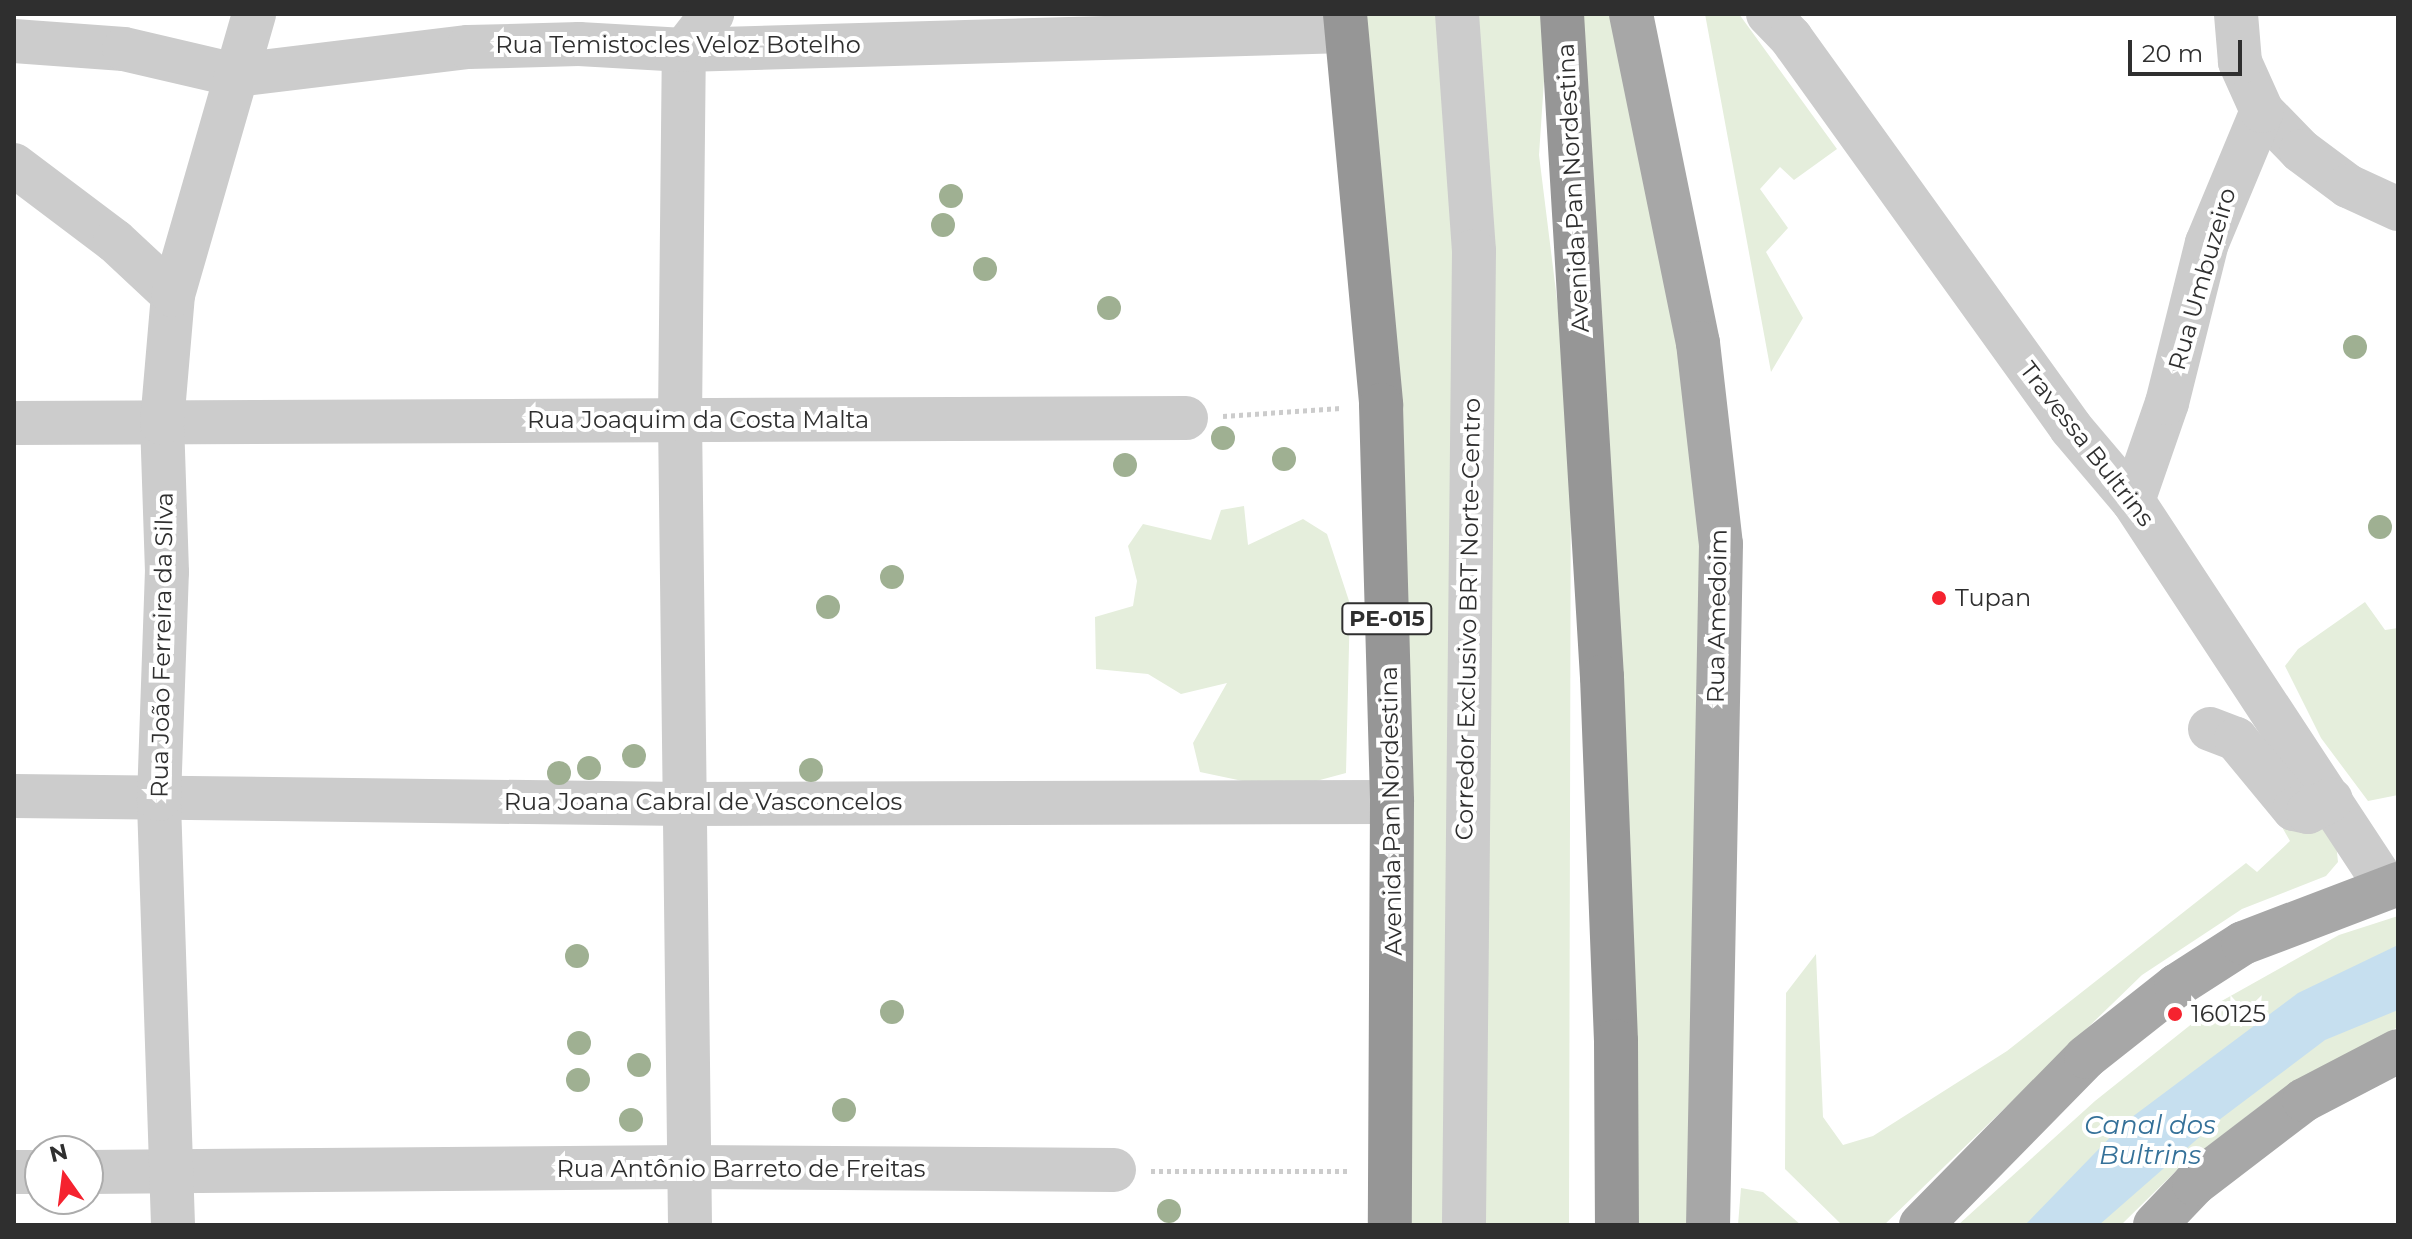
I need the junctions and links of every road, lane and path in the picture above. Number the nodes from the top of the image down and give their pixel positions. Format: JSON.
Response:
{"nodes":[{"id":1,"x":254,"y":14,"type":"edge"},
{"id":2,"x":712,"y":14,"type":"edge"},
{"id":3,"x":1457,"y":14,"type":"edge"},
{"id":4,"x":1562,"y":14,"type":"edge"},
{"id":5,"x":1631,"y":14,"type":"edge"},
{"id":6,"x":1768,"y":14,"type":"edge"},
{"id":7,"x":2236,"y":14,"type":"edge"},
{"id":8,"x":1346,"y":22,"type":"edge"},
{"id":9,"x":14,"y":41,"type":"edge"},
{"id":10,"x":684,"y":50,"type":"junction"},
{"id":11,"x":236,"y":75,"type":"junction"},
{"id":12,"x":2262,"y":111,"type":"junction"},
{"id":13,"x":14,"y":165,"type":"edge"},
{"id":14,"x":2398,"y":209,"type":"edge"},
{"id":15,"x":173,"y":295,"type":"junction"},
{"id":16,"x":1381,"y":405,"type":"junction"},
{"id":17,"x":1186,"y":418,"type":"joint"},
{"id":18,"x":680,"y":419,"type":"junction"},
{"id":19,"x":14,"y":423,"type":"edge"},
{"id":20,"x":162,"y":423,"type":"junction"},
{"id":21,"x":2133,"y":501,"type":"junction"},
{"id":22,"x":2210,"y":729,"type":"dead end"},
{"id":23,"x":14,"y":796,"type":"edge"},
{"id":24,"x":159,"y":799,"type":"junction"},
{"id":25,"x":2331,"y":800,"type":"junction"},
{"id":26,"x":1392,"y":802,"type":"junction"},
{"id":27,"x":684,"y":804,"type":"junction"},
{"id":28,"x":2392,"y":886,"type":"edge"},
{"id":29,"x":2398,"y":1051,"type":"edge"},
{"id":30,"x":689,"y":1167,"type":"junction"},
{"id":31,"x":1114,"y":1170,"type":"joint"},
{"id":32,"x":1393,"y":1171,"type":"junction"},
{"id":33,"x":104,"y":1172,"type":"edge"},
{"id":34,"x":175,"y":1172,"type":"junction"},
{"id":35,"x":1712,"y":1216,"type":"edge"},
{"id":36,"x":173,"y":1225,"type":"edge"},
{"id":37,"x":690,"y":1225,"type":"edge"},
{"id":38,"x":1390,"y":1225,"type":"edge"},
{"id":39,"x":1464,"y":1225,"type":"edge"},
{"id":40,"x":1617,"y":1225,"type":"edge"},
{"id":41,"x":1921,"y":1225,"type":"edge"},
{"id":42,"x":2155,"y":1225,"type":"edge"}],
"edges":[{"from":1,"to":11,"type":"street","name":"Rua João Ferreira da Silva"},
{"from":2,"to":10,"type":"street"},
{"from":3,"to":39,"type":"street","name":"Corredor Exclusivo BRT Norte-Centro"},
{"from":4,"to":40,"type":"highway","name":"Avenida Pan Nordestina"},
{"from":5,"to":35,"type":"main road","name":"Rua Amedoim"},
{"from":6,"to":21,"type":"street","name":"Travessa Bultrins"},
{"from":7,"to":12,"type":"street"},
{"from":8,"to":10,"type":"street","name":"Rua Temistocles Veloz Botelho"},
{"from":8,"to":16,"type":"highway","name":"Avenida Pan Nordestina","number":"PE-015"},
{"from":9,"to":11,"type":"street","name":"Rua Temistocles Veloz Botelho"},
{"from":10,"to":11,"type":"street","name":"Rua Temistocles Veloz Botelho"},
{"from":10,"to":18,"type":"street"},
{"from":11,"to":15,"type":"street","name":"Rua João Ferreira da Silva"},
{"from":12,"to":14,"type":"street"},
{"from":12,"to":21,"type":"street","name":"Rua Umbuzeiro"},
{"from":13,"to":15,"type":"street"},
{"from":15,"to":20,"type":"street","name":"Rua João Ferreira da Silva"},
{"from":16,"to":17,"type":"path"},
{"from":16,"to":26,"type":"highway","name":"Avenida Pan Nordestina","number":"PE-015"},
{"from":17,"to":18,"type":"street","name":"Rua Joaquim da Costa Malta"},
{"from":18,"to":20,"type":"street","name":"Rua Joaquim da Costa Malta"},
{"from":18,"to":27,"type":"street"},
{"from":19,"to":20,"type":"street","name":"Rua Joaquim da Costa Malta"},
{"from":20,"to":24,"type":"street","name":"Rua João Ferreira da Silva"},
{"from":21,"to":25,"type":"street","name":"Travessa Bultrins"},
{"from":22,"to":25,"type":"street"},
{"from":23,"to":24,"type":"street","name":"Rua Joana Cabral de Vasconcelos"},
{"from":24,"to":27,"type":"street","name":"Rua Joana Cabral de Vasconcelos"},
{"from":24,"to":34,"type":"street","name":"Rua João Ferreira da Silva"},
{"from":25,"to":28,"type":"street","name":"Travessa Bultrins"},
{"from":26,"to":27,"type":"street","name":"Rua Joana Cabral de Vasconcelos"},
{"from":26,"to":32,"type":"highway","name":"Avenida Pan Nordestina","number":"PE-015"},
{"from":27,"to":30,"type":"street"},
{"from":28,"to":41,"type":"main road"},
{"from":29,"to":42,"type":"main road"},
{"from":30,"to":31,"type":"street","name":"Rua Antônio Barreto de Freitas"},
{"from":30,"to":34,"type":"street","name":"Rua Antônio Barreto de Freitas"},
{"from":30,"to":37,"type":"street"},
{"from":31,"to":32,"type":"path"},
{"from":32,"to":38,"type":"highway","name":"Avenida Pan Nordestina","number":"PE-015"},
{"from":33,"to":34,"type":"street","name":"Rua Antônio Barreto de Freitas"},
{"from":34,"to":36,"type":"street","name":"Rua João Ferreira da Silva"}]}
